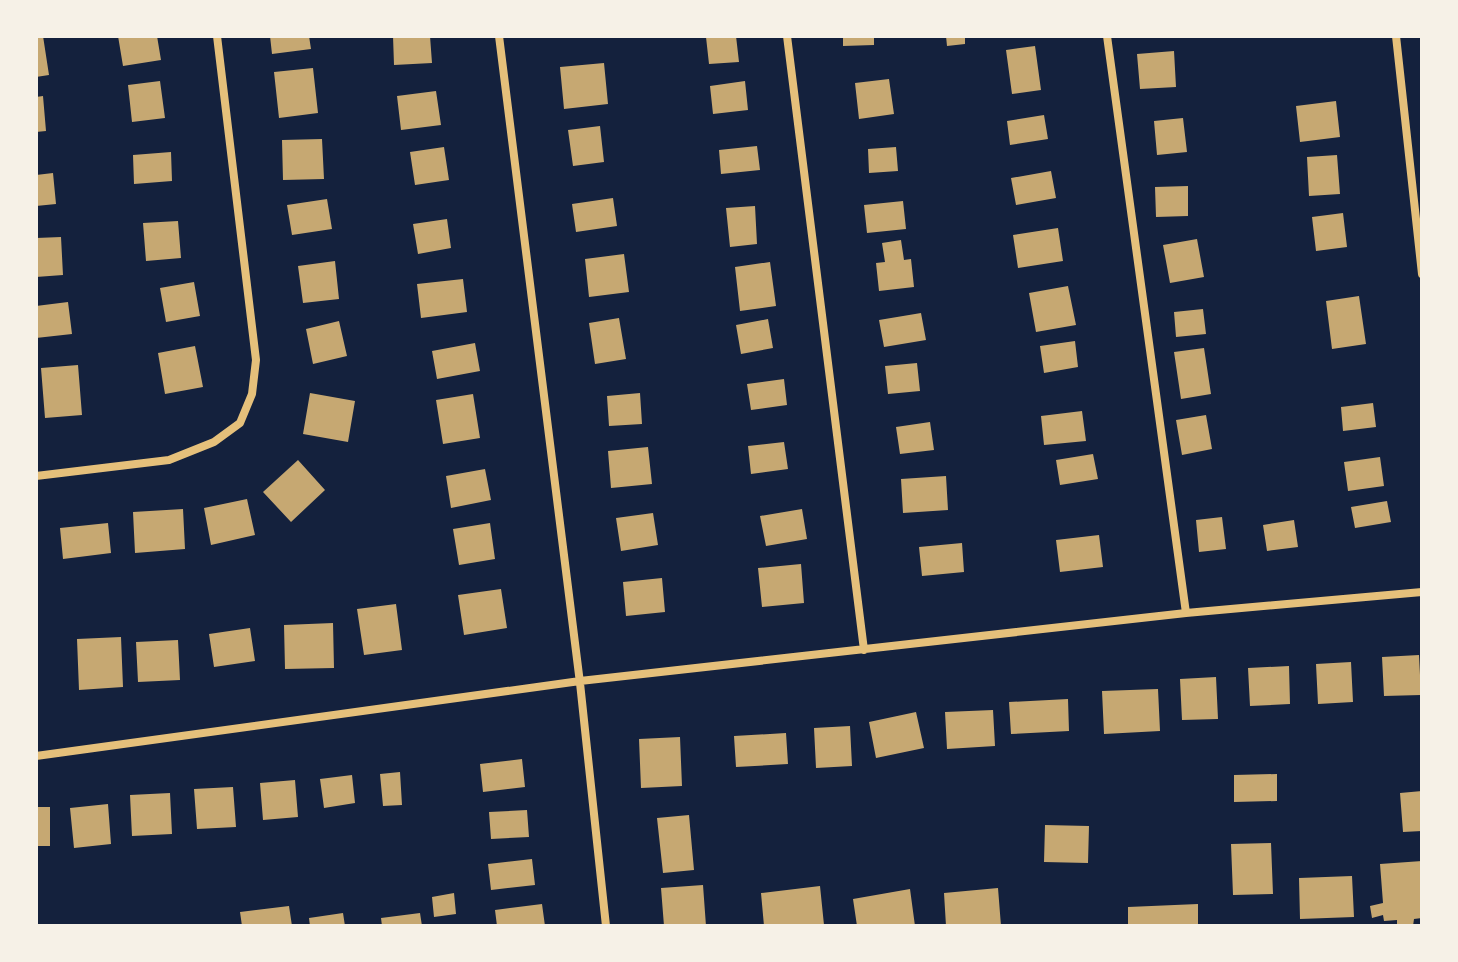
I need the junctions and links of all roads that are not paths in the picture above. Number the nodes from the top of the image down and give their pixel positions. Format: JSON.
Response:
{"nodes":[{"id":1,"x":217,"y":36,"type":"edge"},
{"id":2,"x":499,"y":36,"type":"edge"},
{"id":3,"x":787,"y":36,"type":"edge"},
{"id":4,"x":1107,"y":36,"type":"edge"},
{"id":5,"x":1396,"y":36,"type":"edge"},
{"id":6,"x":1418,"y":189,"type":"edge"},
{"id":7,"x":1422,"y":274,"type":"edge"},
{"id":8,"x":36,"y":476,"type":"edge"},
{"id":9,"x":1422,"y":592,"type":"edge"},
{"id":10,"x":1186,"y":613,"type":"junction"},
{"id":11,"x":864,"y":650,"type":"junction"},
{"id":12,"x":580,"y":681,"type":"junction"},
{"id":13,"x":36,"y":756,"type":"edge"},
{"id":14,"x":606,"y":926,"type":"edge"}],
"edges":[{"from":1,"to":8,"type":"street"},
{"from":2,"to":12,"type":"street"},
{"from":3,"to":11,"type":"street"},
{"from":4,"to":10,"type":"street"},
{"from":5,"to":6,"type":"street"},
{"from":6,"to":7,"type":"street"},
{"from":9,"to":10,"type":"street"},
{"from":10,"to":11,"type":"street"},
{"from":11,"to":12,"type":"street"},
{"from":12,"to":13,"type":"street"},
{"from":12,"to":14,"type":"street"}]}
